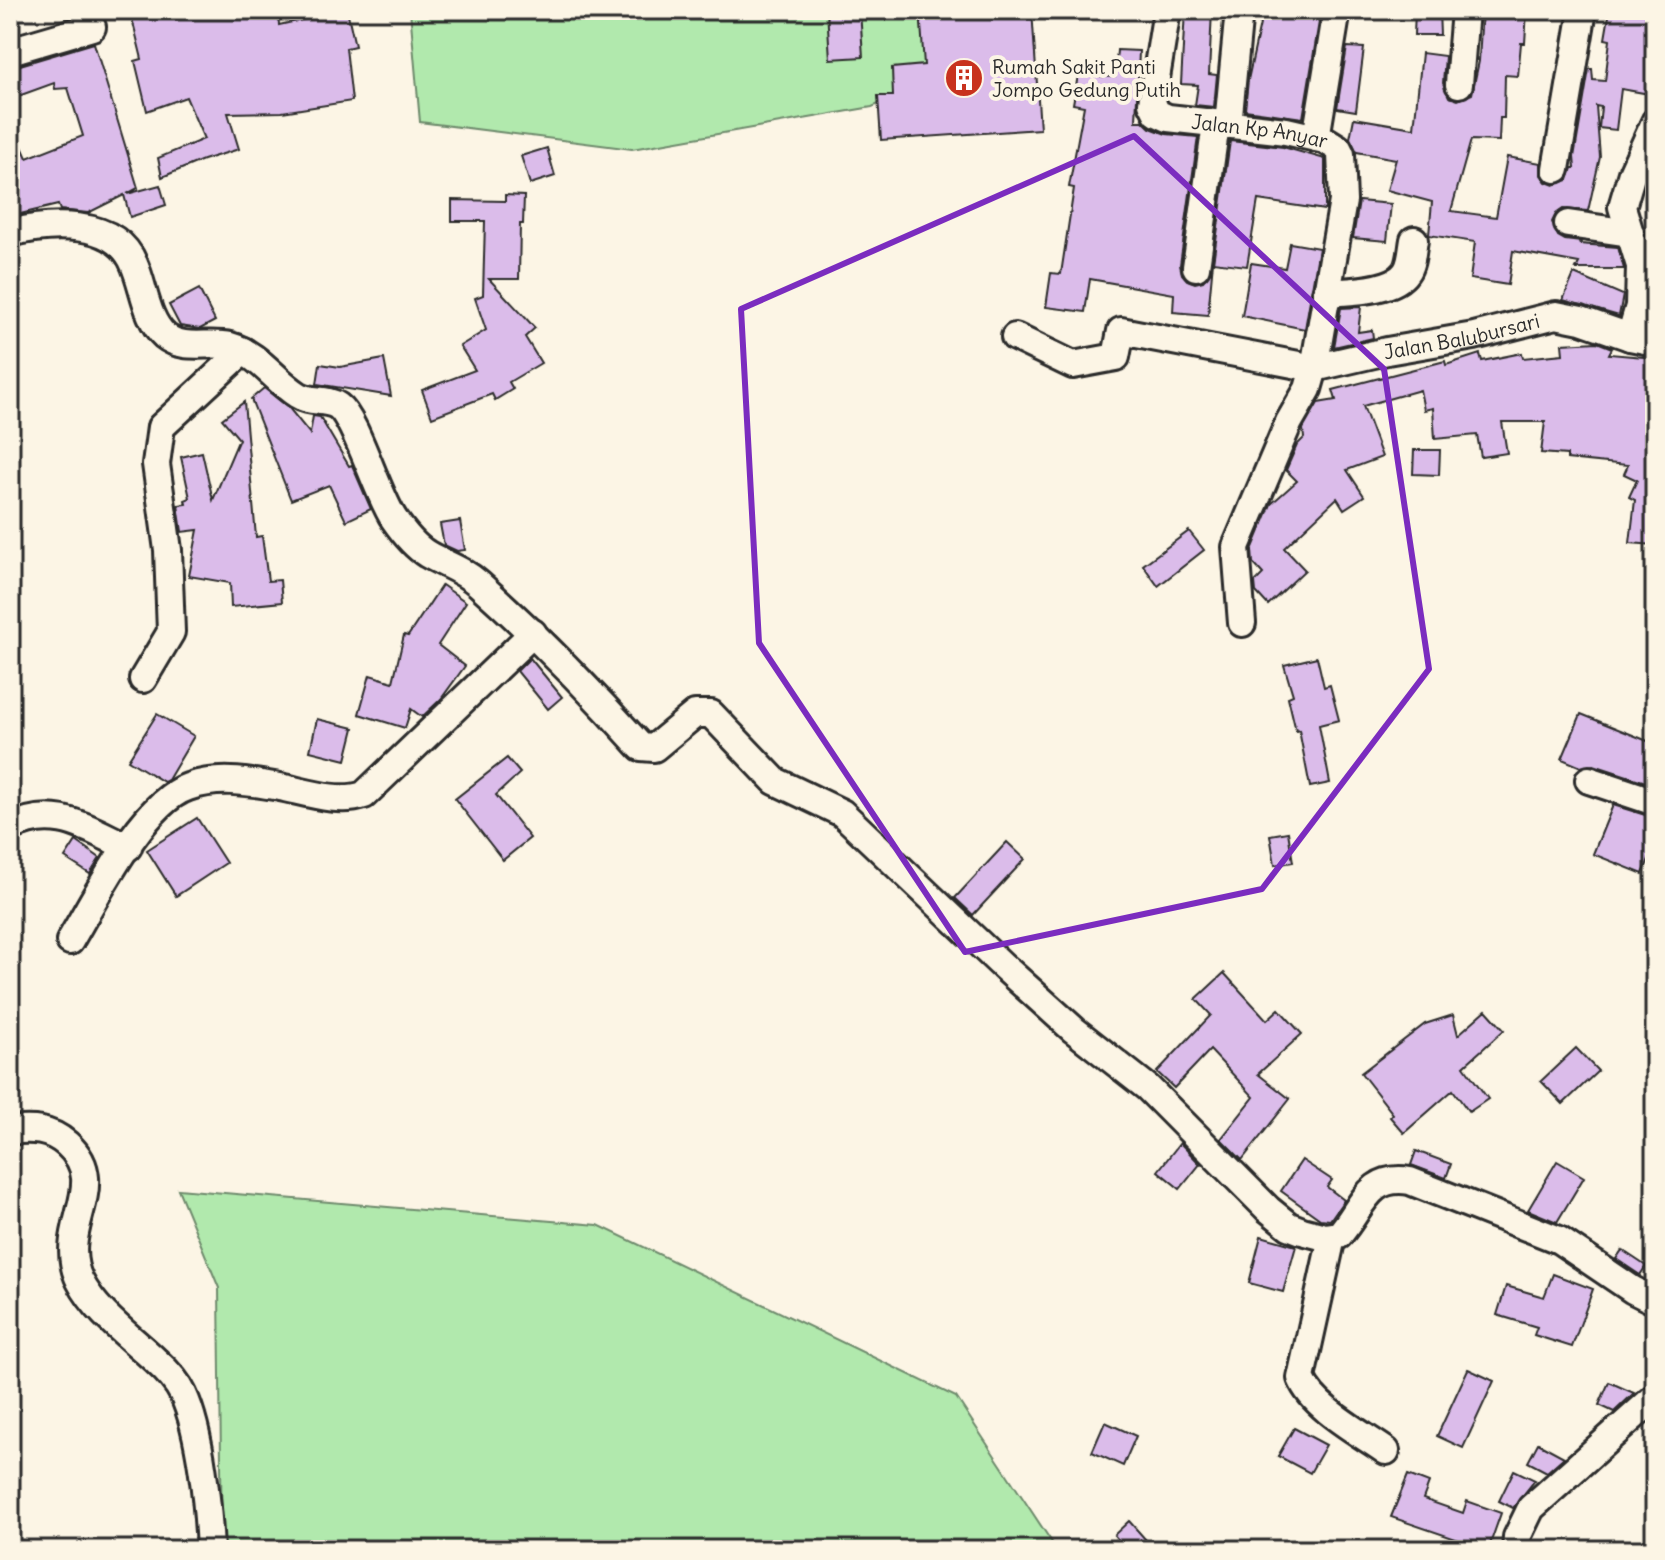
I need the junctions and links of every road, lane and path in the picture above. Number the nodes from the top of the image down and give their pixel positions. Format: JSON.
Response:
{"nodes":[{"id":1,"x":1167,"y":10,"type":"edge"},
{"id":2,"x":1239,"y":10,"type":"edge"},
{"id":3,"x":1337,"y":10,"type":"edge"},
{"id":4,"x":1465,"y":10,"type":"edge"},
{"id":5,"x":1583,"y":10,"type":"edge"},
{"id":6,"x":92,"y":27,"type":"dead end"},
{"id":7,"x":10,"y":51,"type":"edge"},
{"id":8,"x":1459,"y":84,"type":"dead end"},
{"id":9,"x":1655,"y":122,"type":"edge"},
{"id":10,"x":1222,"y":124,"type":"junction"},
{"id":11,"x":1316,"y":138,"type":"junction"},
{"id":12,"x":1556,"y":169,"type":"dead end"},
{"id":13,"x":1568,"y":224,"type":"dead end"},
{"id":14,"x":10,"y":233,"type":"edge"},
{"id":15,"x":1630,"y":233,"type":"junction"},
{"id":16,"x":1414,"y":240,"type":"dead end"},
{"id":17,"x":1196,"y":267,"type":"dead end"},
{"id":18,"x":1326,"y":293,"type":"junction"},
{"id":19,"x":1015,"y":337,"type":"dead end"},
{"id":20,"x":1642,"y":340,"type":"edge"},
{"id":21,"x":243,"y":351,"type":"junction"},
{"id":22,"x":1314,"y":368,"type":"junction"},
{"id":23,"x":1242,"y":623,"type":"dead end"},
{"id":24,"x":533,"y":633,"type":"junction"},
{"id":25,"x":143,"y":679,"type":"dead end"},
{"id":26,"x":1589,"y":780,"type":"dead end"},
{"id":27,"x":1655,"y":802,"type":"edge"},
{"id":28,"x":10,"y":828,"type":"edge"},
{"id":29,"x":128,"y":847,"type":"junction"},
{"id":30,"x":70,"y":941,"type":"dead end"},
{"id":31,"x":10,"y":1131,"type":"edge"},
{"id":32,"x":1332,"y":1237,"type":"junction"},
{"id":33,"x":1655,"y":1301,"type":"edge"},
{"id":34,"x":1654,"y":1400,"type":"edge"},
{"id":35,"x":1386,"y":1451,"type":"dead end"},
{"id":36,"x":210,"y":1550,"type":"edge"},
{"id":37,"x":1516,"y":1550,"type":"edge"}],
"edges":[{"from":1,"to":10,"type":"street","name":"Jalan Kp Anyar"},
{"from":2,"to":10,"type":"street"},
{"from":3,"to":11,"type":"street"},
{"from":4,"to":8,"type":"street"},
{"from":5,"to":12,"type":"street"},
{"from":6,"to":7,"type":"street"},
{"from":9,"to":15,"type":"street"},
{"from":10,"to":11,"type":"street","name":"Jalan Kp Anyar"},
{"from":10,"to":17,"type":"street"},
{"from":11,"to":18,"type":"street","name":"Jalan Kp Anyar"},
{"from":13,"to":15,"type":"street"},
{"from":14,"to":21,"type":"street"},
{"from":15,"to":20,"type":"street"},
{"from":16,"to":18,"type":"street"},
{"from":18,"to":22,"type":"street","name":"Jalan Kp Anyar"},
{"from":19,"to":22,"type":"street"},
{"from":20,"to":22,"type":"street","name":"Jalan Balubursari"},
{"from":21,"to":24,"type":"street"},
{"from":21,"to":25,"type":"street"},
{"from":22,"to":23,"type":"street","name":"Jalan Kp Anyar"},
{"from":24,"to":29,"type":"street"},
{"from":24,"to":32,"type":"street"},
{"from":26,"to":27,"type":"street"},
{"from":28,"to":29,"type":"street"},
{"from":29,"to":30,"type":"street"},
{"from":31,"to":36,"type":"street"},
{"from":32,"to":33,"type":"street"},
{"from":32,"to":35,"type":"street"},
{"from":34,"to":37,"type":"street"}]}
